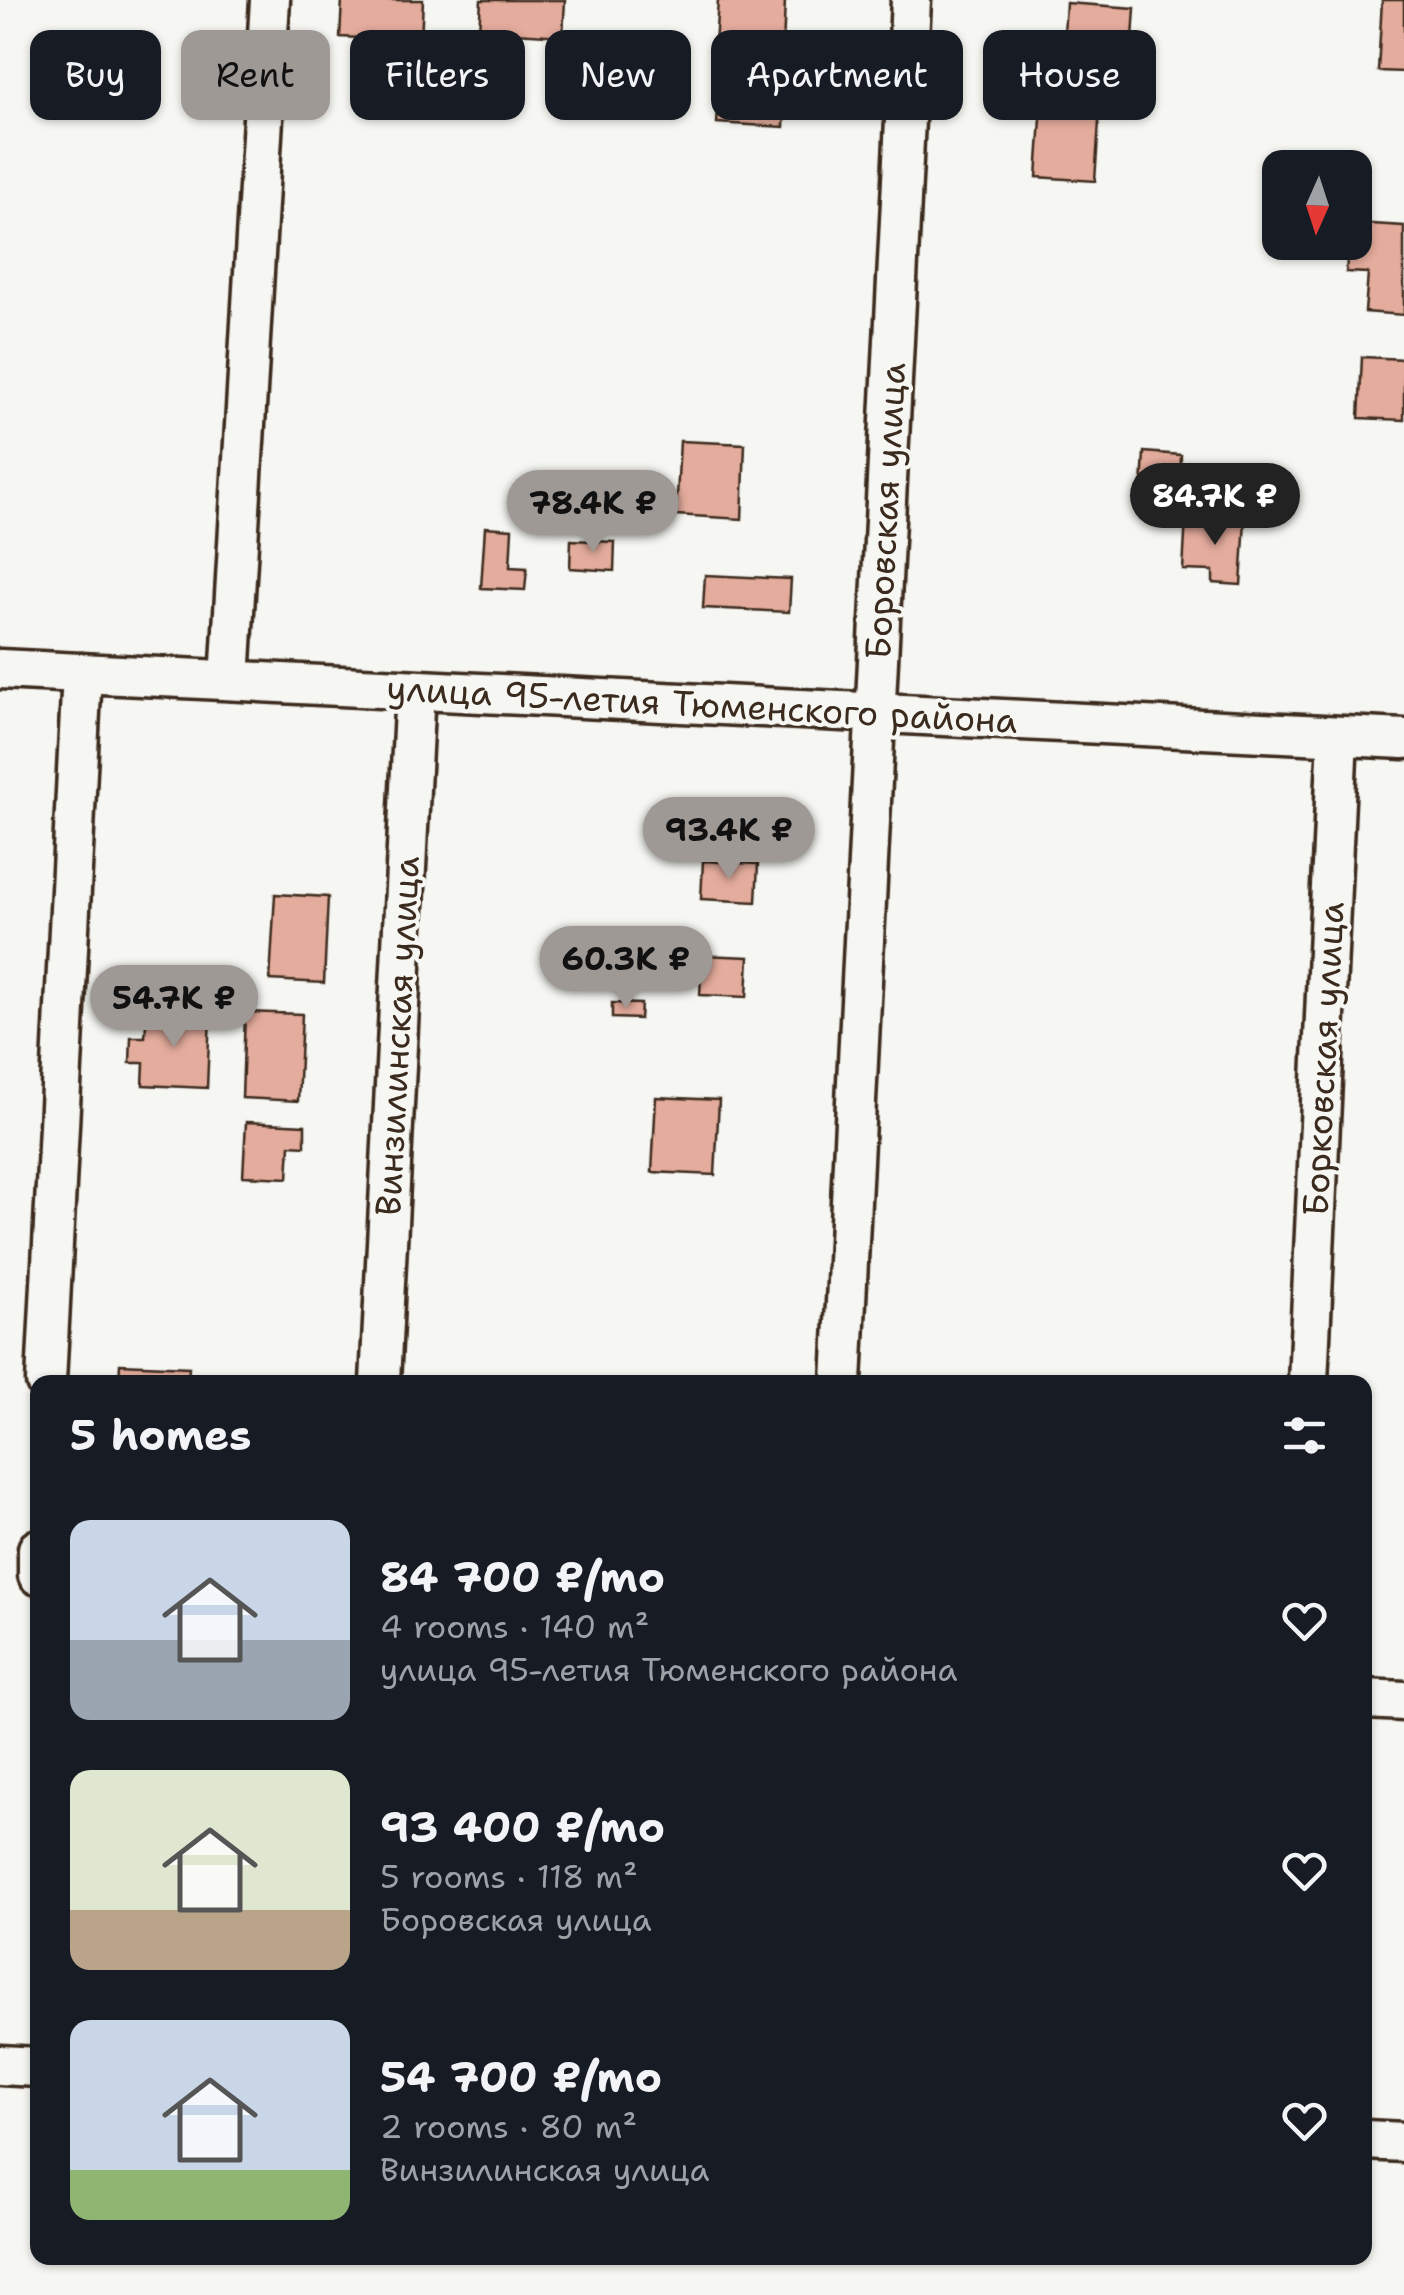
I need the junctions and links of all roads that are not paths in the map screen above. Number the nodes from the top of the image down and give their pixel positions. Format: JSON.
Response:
{"nodes":[{"id":1,"x":270,"y":0,"type":"edge"},
{"id":2,"x":910,"y":0,"type":"edge"},
{"id":3,"x":0,"y":668,"type":"edge"},
{"id":4,"x":82,"y":673,"type":"junction"},
{"id":5,"x":230,"y":680,"type":"junction"},
{"id":6,"x":415,"y":690,"type":"junction"},
{"id":7,"x":876,"y":713,"type":"junction"},
{"id":8,"x":1338,"y":736,"type":"junction"},
{"id":9,"x":1404,"y":740,"type":"edge"},
{"id":10,"x":46,"y":1375,"type":"edge"},
{"id":11,"x":380,"y":1375,"type":"edge"},
{"id":12,"x":842,"y":1375,"type":"edge"},
{"id":13,"x":1308,"y":1375,"type":"edge"},
{"id":14,"x":1372,"y":1700,"type":"edge"},
{"id":15,"x":1404,"y":1702,"type":"edge"},
{"id":16,"x":0,"y":2065,"type":"edge"},
{"id":17,"x":30,"y":2066,"type":"edge"},
{"id":18,"x":1372,"y":2140,"type":"edge"},
{"id":19,"x":1404,"y":2142,"type":"edge"}],
"edges":[{"from":1,"to":5,"type":"street"},
{"from":2,"to":7,"type":"street","name":"Боровская улица"},
{"from":3,"to":4,"type":"street","name":"улица 95-летия Тюменского района"},
{"from":4,"to":5,"type":"street","name":"улица 95-летия Тюменского района"},
{"from":4,"to":10,"type":"street"},
{"from":5,"to":6,"type":"street","name":"улица 95-летия Тюменского района"},
{"from":6,"to":7,"type":"street","name":"улица 95-летия Тюменского района"},
{"from":6,"to":11,"type":"street","name":"Винзилинская улица"},
{"from":7,"to":8,"type":"street","name":"улица 95-летия Тюменского района"},
{"from":7,"to":12,"type":"street","name":"Боровская улица"},
{"from":8,"to":9,"type":"street","name":"улица 95-летия Тюменского района"},
{"from":8,"to":13,"type":"street","name":"Борковская улица"},
{"from":14,"to":15,"type":"street"},
{"from":16,"to":17,"type":"street"},
{"from":18,"to":19,"type":"street"}]}
